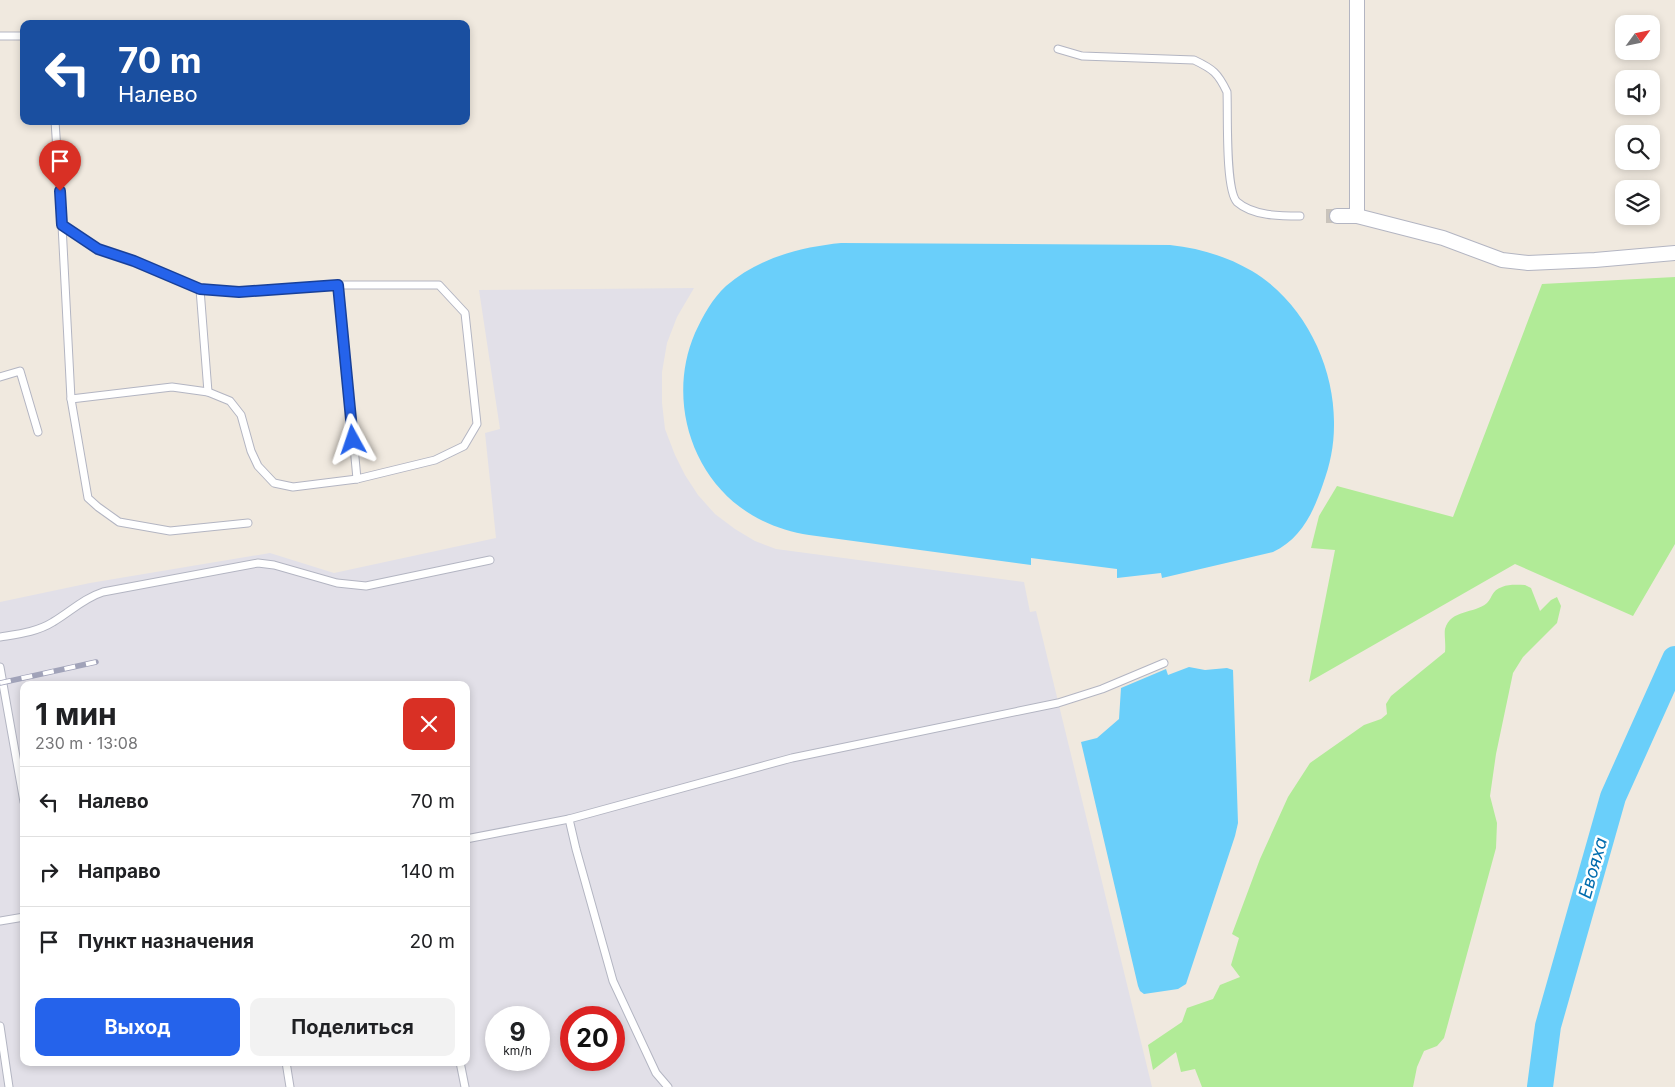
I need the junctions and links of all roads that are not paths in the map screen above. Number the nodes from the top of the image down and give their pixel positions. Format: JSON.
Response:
{"nodes":[{"id":1,"x":1357,"y":0,"type":"edge"},
{"id":2,"x":0,"y":36,"type":"edge"},
{"id":3,"x":20,"y":36,"type":"edge"},
{"id":4,"x":1058,"y":49,"type":"dead end"},
{"id":5,"x":55,"y":125,"type":"edge"},
{"id":6,"x":1300,"y":216,"type":"dead end"},
{"id":7,"x":1337,"y":216,"type":"tunnel mouth"},
{"id":8,"x":1357,"y":216,"type":"junction"},
{"id":9,"x":62,"y":225,"type":"junction"},
{"id":10,"x":1675,"y":253,"type":"edge"},
{"id":11,"x":338,"y":285,"type":"junction"},
{"id":12,"x":200,"y":289,"type":"junction"},
{"id":13,"x":0,"y":377,"type":"edge"},
{"id":14,"x":208,"y":392,"type":"junction"},
{"id":15,"x":71,"y":398,"type":"junction"},
{"id":16,"x":38,"y":432,"type":"dead end"},
{"id":17,"x":357,"y":479,"type":"junction"},
{"id":18,"x":248,"y":523,"type":"dead end"},
{"id":19,"x":490,"y":560,"type":"dead end"},
{"id":20,"x":0,"y":637,"type":"edge"},
{"id":21,"x":1164,"y":664,"type":"dead end"},
{"id":22,"x":0,"y":668,"type":"edge"},
{"id":23,"x":20,"y":780,"type":"edge"},
{"id":24,"x":569,"y":819,"type":"junction"},
{"id":25,"x":470,"y":838,"type":"edge"},
{"id":26,"x":20,"y":918,"type":"edge"},
{"id":27,"x":0,"y":921,"type":"edge"},
{"id":28,"x":0,"y":1026,"type":"edge"},
{"id":29,"x":287,"y":1066,"type":"edge"},
{"id":30,"x":461,"y":1066,"type":"edge"},
{"id":31,"x":9,"y":1087,"type":"edge"},
{"id":32,"x":290,"y":1087,"type":"edge"},
{"id":33,"x":465,"y":1087,"type":"edge"},
{"id":34,"x":668,"y":1087,"type":"edge"}],
"edges":[{"from":1,"to":8,"type":"street"},
{"from":2,"to":3,"type":"lane"},
{"from":4,"to":6,"type":"lane"},
{"from":5,"to":9,"type":"lane"},
{"from":7,"to":8,"type":"street"},
{"from":8,"to":10,"type":"street"},
{"from":9,"to":12,"type":"lane"},
{"from":9,"to":15,"type":"lane"},
{"from":11,"to":12,"type":"lane"},
{"from":11,"to":17,"type":"lane"},
{"from":11,"to":17,"type":"lane"},
{"from":12,"to":14,"type":"lane"},
{"from":13,"to":16,"type":"lane"},
{"from":14,"to":15,"type":"lane"},
{"from":14,"to":17,"type":"lane"},
{"from":15,"to":18,"type":"lane"},
{"from":19,"to":20,"type":"lane"},
{"from":21,"to":24,"type":"lane"},
{"from":22,"to":23,"type":"lane"},
{"from":24,"to":25,"type":"lane"},
{"from":24,"to":34,"type":"lane"},
{"from":26,"to":27,"type":"lane"},
{"from":28,"to":31,"type":"lane"},
{"from":29,"to":32,"type":"lane"},
{"from":30,"to":33,"type":"lane"}]}
